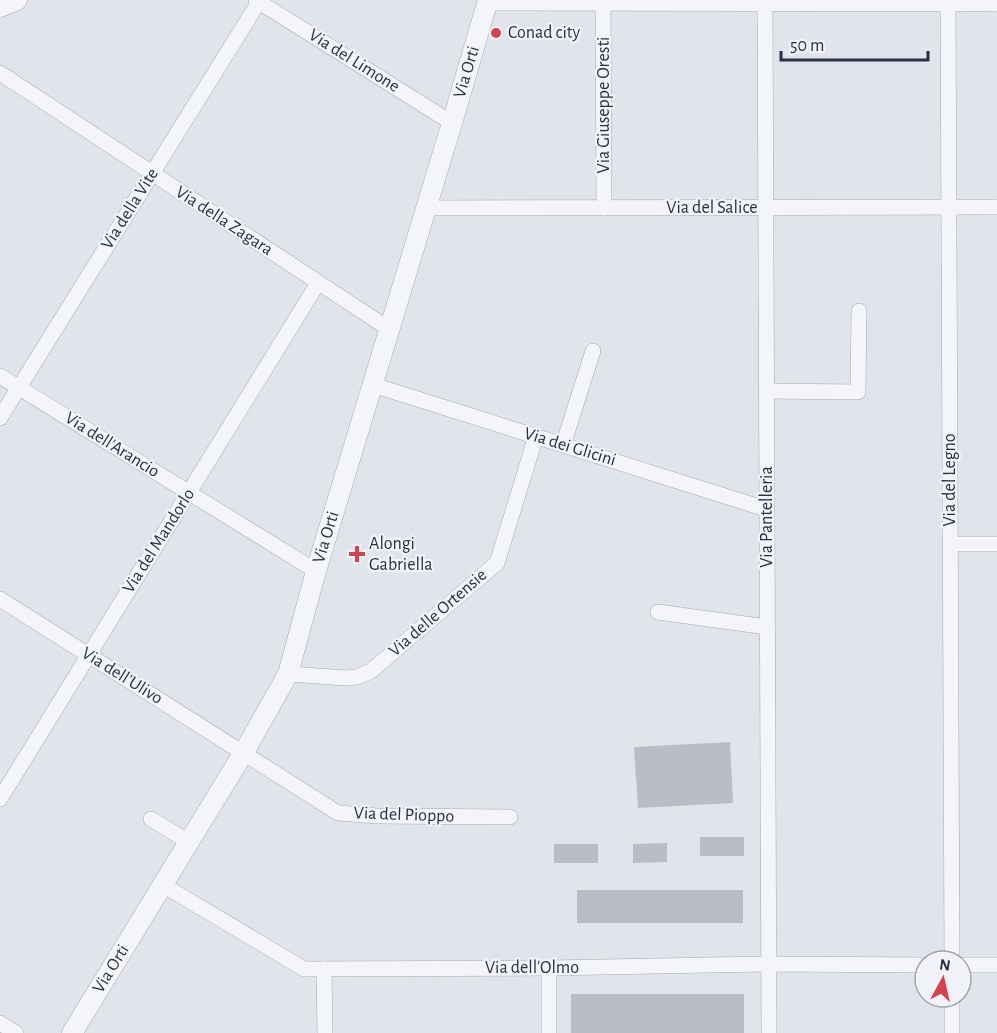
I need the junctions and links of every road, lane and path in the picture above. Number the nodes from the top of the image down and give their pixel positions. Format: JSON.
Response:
{"nodes":[{"id":1,"x":18,"y":0,"type":"edge"},
{"id":2,"x":258,"y":0,"type":"edge"},
{"id":3,"x":487,"y":2,"type":"edge"},
{"id":4,"x":765,"y":2,"type":"edge"},
{"id":5,"x":948,"y":2,"type":"edge"},
{"id":6,"x":603,"y":3,"type":"junction"},
{"id":7,"x":997,"y":3,"type":"edge"},
{"id":8,"x":0,"y":6,"type":"edge"},
{"id":9,"x":0,"y":74,"type":"edge"},
{"id":10,"x":452,"y":123,"type":"junction"},
{"id":11,"x":152,"y":173,"type":"junction"},
{"id":12,"x":949,"y":207,"type":"junction"},
{"id":13,"x":997,"y":207,"type":"edge"},
{"id":14,"x":426,"y":208,"type":"junction"},
{"id":15,"x":604,"y":208,"type":"junction"},
{"id":16,"x":766,"y":208,"type":"junction"},
{"id":17,"x":318,"y":283,"type":"junction"},
{"id":18,"x":859,"y":311,"type":"dead end"},
{"id":19,"x":389,"y":329,"type":"junction"},
{"id":20,"x":593,"y":351,"type":"dead end"},
{"id":21,"x":0,"y":375,"type":"edge"},
{"id":22,"x":373,"y":385,"type":"junction"},
{"id":23,"x":19,"y":387,"type":"junction"},
{"id":24,"x":766,"y":391,"type":"junction"},
{"id":25,"x":0,"y":418,"type":"edge"},
{"id":26,"x":536,"y":436,"type":"junction"},
{"id":27,"x":563,"y":445,"type":"junction"},
{"id":28,"x":189,"y":492,"type":"junction"},
{"id":29,"x":766,"y":509,"type":"junction"},
{"id":30,"x":950,"y":544,"type":"junction"},
{"id":31,"x":997,"y":544,"type":"edge"},
{"id":32,"x":316,"y":572,"type":"junction"},
{"id":33,"x":0,"y":599,"type":"edge"},
{"id":34,"x":658,"y":612,"type":"dead end"},
{"id":35,"x":767,"y":627,"type":"junction"},
{"id":36,"x":89,"y":655,"type":"junction"},
{"id":37,"x":288,"y":674,"type":"junction"},
{"id":38,"x":244,"y":752,"type":"junction"},
{"id":39,"x":0,"y":799,"type":"edge"},
{"id":40,"x":510,"y":817,"type":"dead end"},
{"id":41,"x":151,"y":819,"type":"dead end"},
{"id":42,"x":189,"y":842,"type":"junction"},
{"id":43,"x":163,"y":885,"type":"junction"},
{"id":44,"x":952,"y":949,"type":"edge"},
{"id":45,"x":769,"y":964,"type":"junction"},
{"id":46,"x":913,"y":965,"type":"edge"},
{"id":47,"x":973,"y":965,"type":"edge"},
{"id":48,"x":997,"y":965,"type":"edge"},
{"id":49,"x":549,"y":968,"type":"junction"},
{"id":50,"x":324,"y":969,"type":"junction"},
{"id":51,"x":952,"y":1009,"type":"edge"},
{"id":52,"x":0,"y":1023,"type":"edge"},
{"id":53,"x":16,"y":1033,"type":"edge"},
{"id":54,"x":72,"y":1033,"type":"edge"},
{"id":55,"x":325,"y":1033,"type":"edge"},
{"id":56,"x":549,"y":1033,"type":"edge"},
{"id":57,"x":769,"y":1033,"type":"edge"},
{"id":58,"x":952,"y":1033,"type":"edge"}],
"edges":[{"from":1,"to":8,"type":"street"},
{"from":2,"to":10,"type":"street","name":"Via del Limone"},
{"from":2,"to":11,"type":"street","name":"Via della Vite"},
{"from":3,"to":6,"type":"street"},
{"from":3,"to":10,"type":"street","name":"Via Orti"},
{"from":4,"to":5,"type":"street"},
{"from":4,"to":6,"type":"street"},
{"from":4,"to":16,"type":"street","name":"Via Pantelleria"},
{"from":5,"to":7,"type":"street"},
{"from":5,"to":12,"type":"street","name":"Via del Legno"},
{"from":6,"to":15,"type":"street","name":"Via Giuseppe Oresti"},
{"from":9,"to":11,"type":"street","name":"Via della Zagara"},
{"from":10,"to":14,"type":"street","name":"Via Orti"},
{"from":11,"to":17,"type":"street","name":"Via della Zagara"},
{"from":11,"to":23,"type":"street","name":"Via della Vite"},
{"from":12,"to":13,"type":"street","name":"Via del Salice"},
{"from":12,"to":16,"type":"street","name":"Via del Salice"},
{"from":12,"to":30,"type":"street","name":"Via del Legno"},
{"from":14,"to":15,"type":"street","name":"Via del Salice"},
{"from":14,"to":19,"type":"street","name":"Via Orti"},
{"from":15,"to":16,"type":"street","name":"Via del Salice"},
{"from":16,"to":24,"type":"street","name":"Via Pantelleria"},
{"from":17,"to":19,"type":"street","name":"Via della Zagara"},
{"from":17,"to":28,"type":"street","name":"Via del Mandorlo"},
{"from":18,"to":24,"type":"street"},
{"from":19,"to":22,"type":"street","name":"Via Orti"},
{"from":20,"to":27,"type":"street"},
{"from":21,"to":23,"type":"street","name":"Via dell'Arancio"},
{"from":22,"to":26,"type":"street","name":"Via dei Glicini"},
{"from":22,"to":32,"type":"street","name":"Via Orti"},
{"from":23,"to":25,"type":"street","name":"Via della Vite"},
{"from":23,"to":28,"type":"street","name":"Via dell'Arancio"},
{"from":24,"to":29,"type":"street","name":"Via Pantelleria"},
{"from":26,"to":27,"type":"street","name":"Via dei Glicini"},
{"from":26,"to":37,"type":"street","name":"Via delle Ortensie"},
{"from":27,"to":29,"type":"street","name":"Via dei Glicini"},
{"from":28,"to":32,"type":"street","name":"Via dell'Arancio"},
{"from":28,"to":36,"type":"street","name":"Via del Mandorlo"},
{"from":29,"to":35,"type":"street","name":"Via Pantelleria"},
{"from":30,"to":31,"type":"street"},
{"from":30,"to":44,"type":"street","name":"Via del Legno"},
{"from":32,"to":37,"type":"street","name":"Via Orti"},
{"from":33,"to":36,"type":"street","name":"Via dell'Ulivo"},
{"from":34,"to":35,"type":"street"},
{"from":35,"to":45,"type":"street","name":"Via Pantelleria"},
{"from":36,"to":38,"type":"street","name":"Via dell'Ulivo"},
{"from":36,"to":39,"type":"street","name":"Via del Mandorlo"},
{"from":37,"to":38,"type":"street","name":"Via Orti"},
{"from":38,"to":40,"type":"street","name":"Via del Pioppo"},
{"from":38,"to":42,"type":"street","name":"Via Orti"},
{"from":41,"to":42,"type":"street"},
{"from":42,"to":43,"type":"street","name":"Via Orti"},
{"from":43,"to":50,"type":"street","name":"Via dell'Olmo"},
{"from":43,"to":54,"type":"street","name":"Via Orti"},
{"from":45,"to":46,"type":"street","name":"Via dell'Olmo"},
{"from":45,"to":49,"type":"street","name":"Via dell'Olmo"},
{"from":45,"to":57,"type":"street","name":"Via Pantelleria"},
{"from":47,"to":48,"type":"street"},
{"from":49,"to":50,"type":"street","name":"Via dell'Olmo"},
{"from":49,"to":56,"type":"street"},
{"from":50,"to":55,"type":"street"},
{"from":51,"to":58,"type":"street"},
{"from":52,"to":53,"type":"street"}]}
